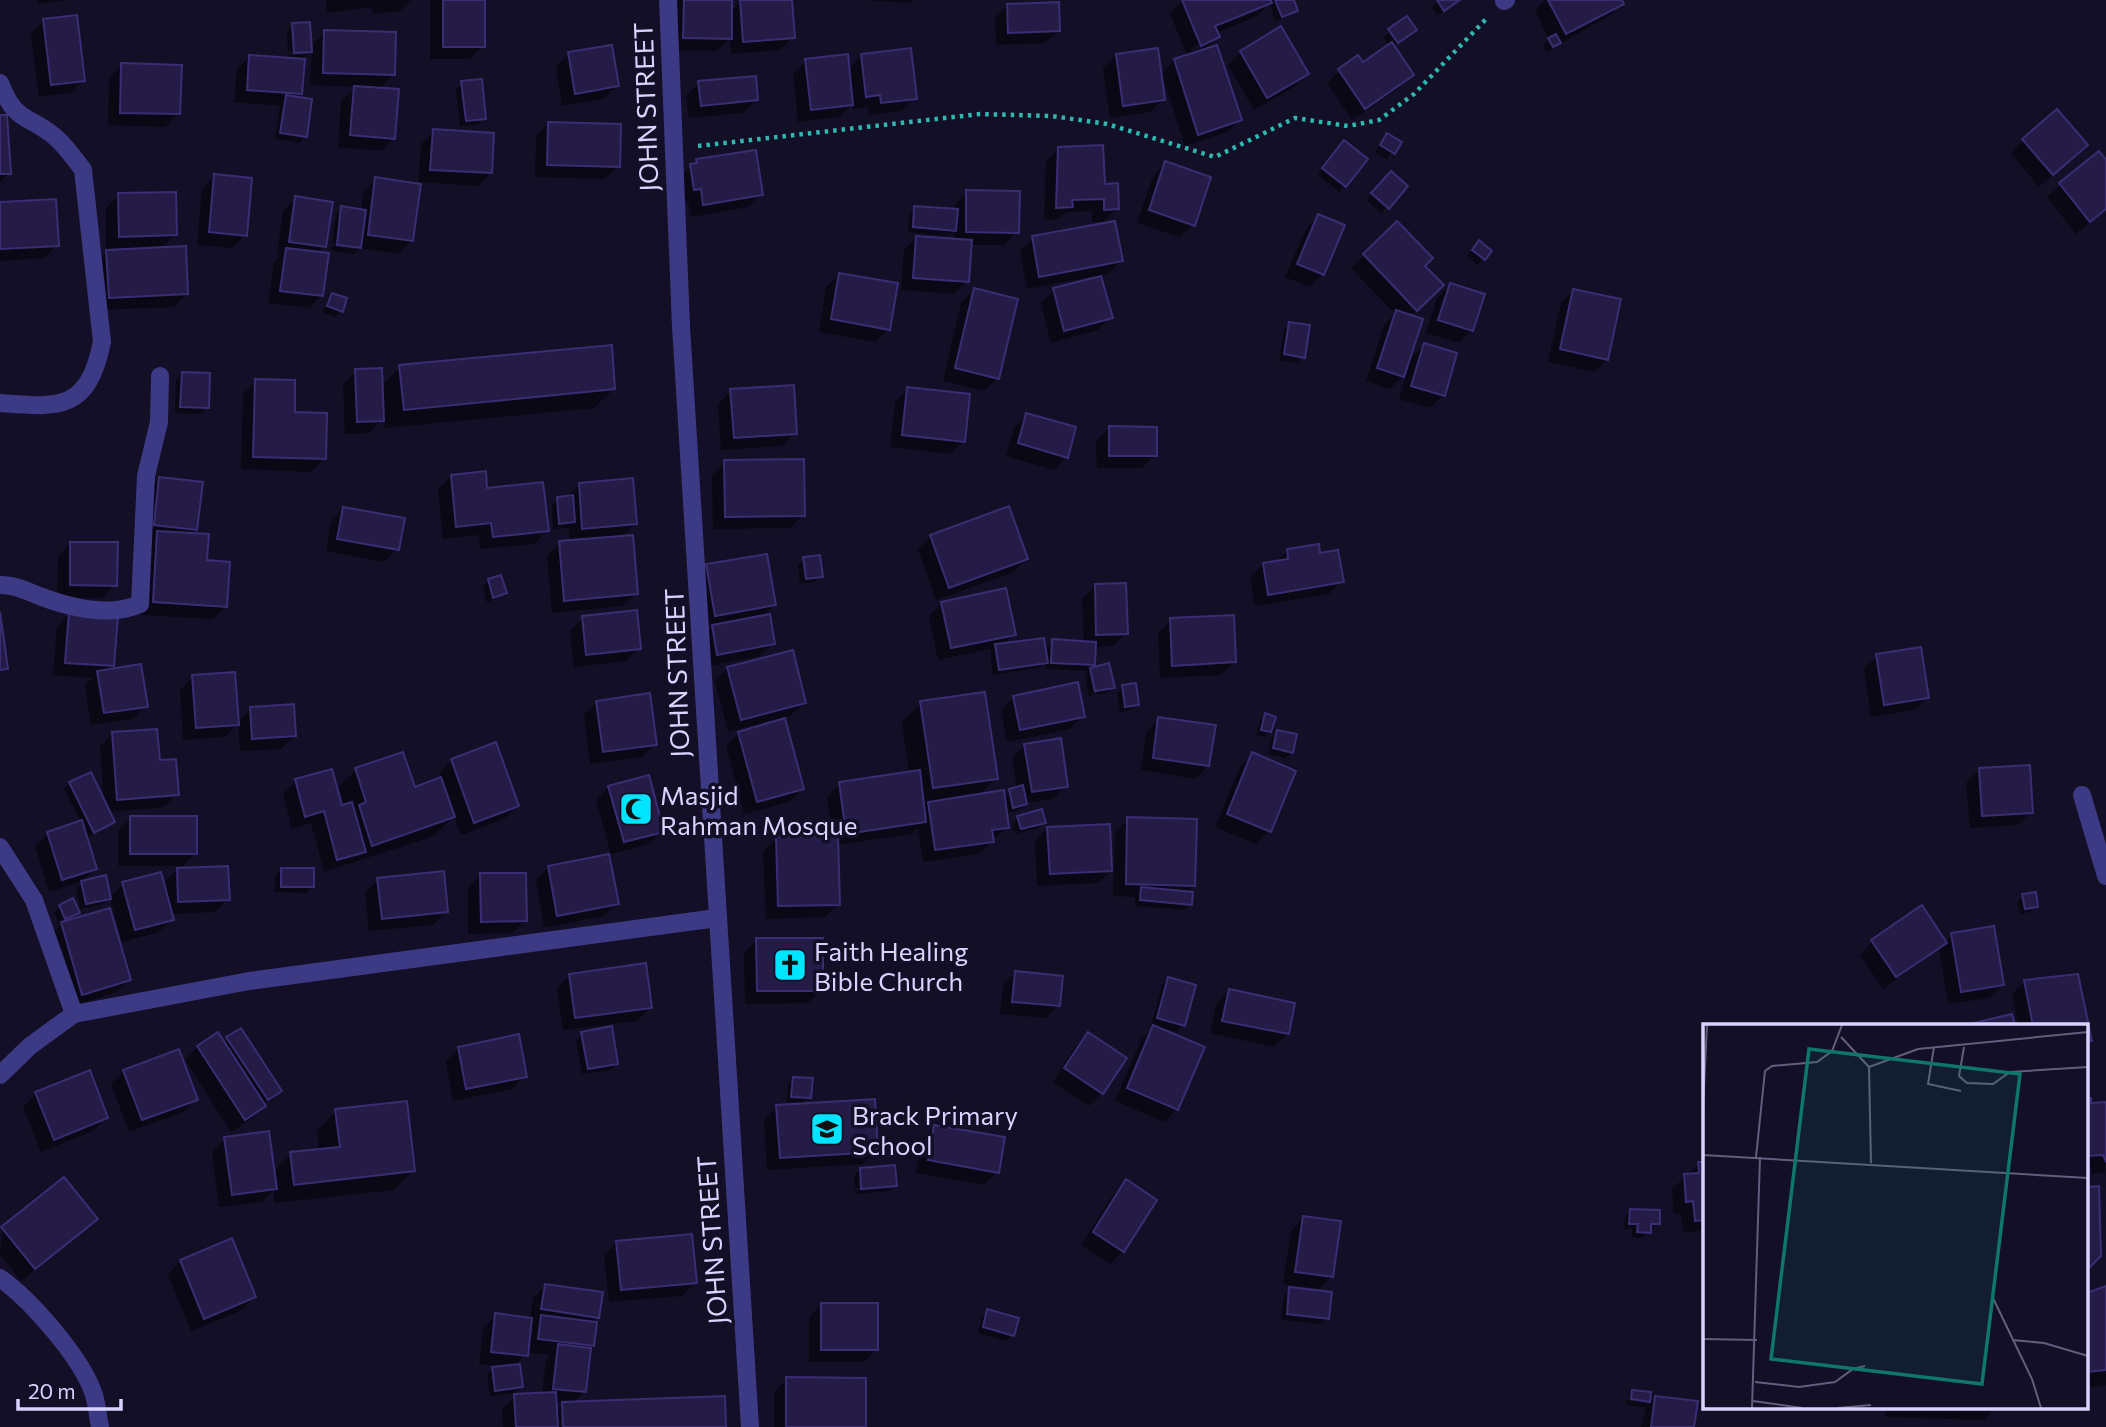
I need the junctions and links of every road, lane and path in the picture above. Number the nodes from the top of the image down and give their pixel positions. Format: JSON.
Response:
{"nodes":[{"id":1,"x":668,"y":0,"type":"edge"},
{"id":2,"x":1505,"y":0,"type":"edge"},
{"id":3,"x":0,"y":83,"type":"edge"},
{"id":4,"x":673,"y":148,"type":"junction"},
{"id":5,"x":160,"y":376,"type":"dead end"},
{"id":6,"x":0,"y":403,"type":"edge"},
{"id":7,"x":0,"y":585,"type":"edge"},
{"id":8,"x":2082,"y":795,"type":"dead end"},
{"id":9,"x":0,"y":847,"type":"edge"},
{"id":10,"x":2106,"y":876,"type":"edge"},
{"id":11,"x":717,"y":918,"type":"junction"},
{"id":12,"x":74,"y":1014,"type":"junction"},
{"id":13,"x":0,"y":1075,"type":"edge"},
{"id":14,"x":0,"y":1278,"type":"edge"},
{"id":15,"x":100,"y":1427,"type":"edge"},
{"id":16,"x":750,"y":1427,"type":"edge"}],
"edges":[{"from":1,"to":4,"type":"street","name":"JOHN STREET"},
{"from":2,"to":4,"type":"path"},
{"from":3,"to":6,"type":"street"},
{"from":4,"to":11,"type":"street","name":"JOHN STREET"},
{"from":5,"to":7,"type":"street"},
{"from":8,"to":10,"type":"street"},
{"from":9,"to":12,"type":"street"},
{"from":11,"to":12,"type":"street"},
{"from":11,"to":16,"type":"street","name":"JOHN STREET"},
{"from":12,"to":13,"type":"street"},
{"from":14,"to":15,"type":"street"}]}
